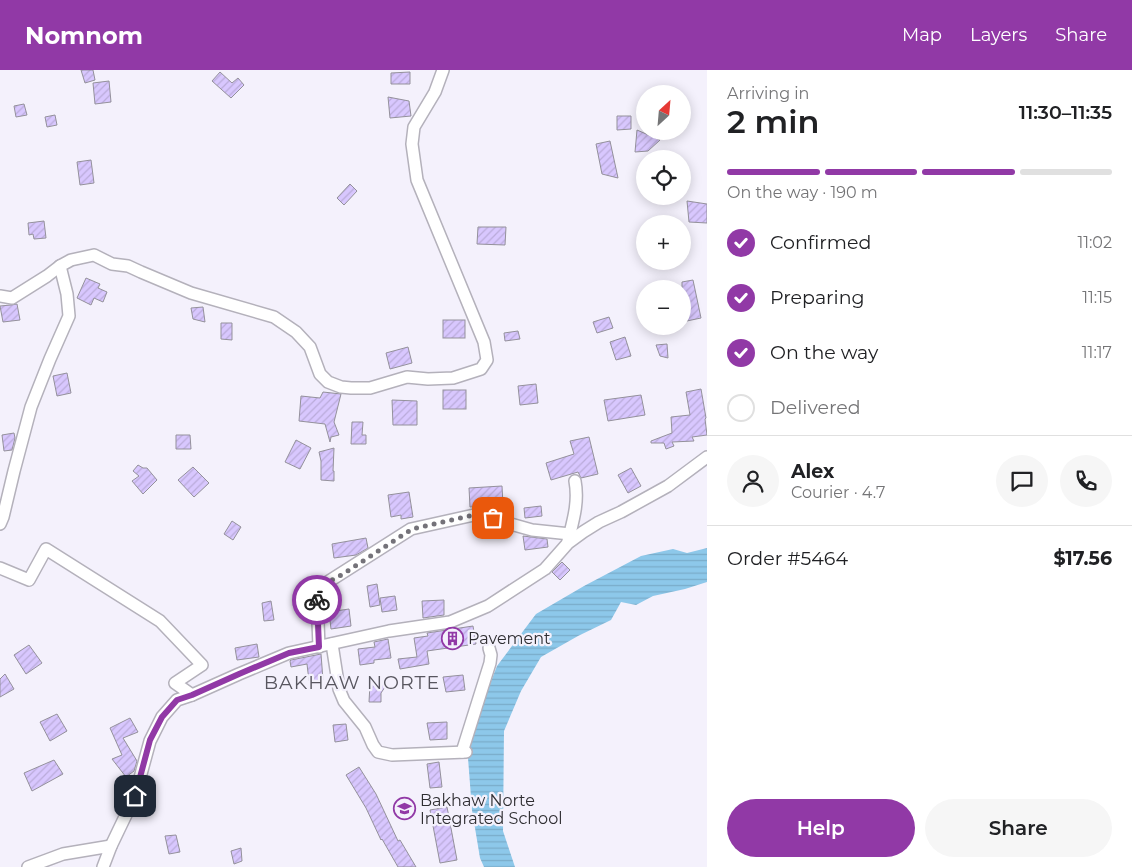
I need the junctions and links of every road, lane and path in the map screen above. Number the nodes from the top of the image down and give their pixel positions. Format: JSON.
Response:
{"nodes":[{"id":1,"x":443,"y":70,"type":"edge"},
{"id":2,"x":60,"y":266,"type":"junction"},
{"id":3,"x":0,"y":296,"type":"edge"},
{"id":4,"x":707,"y":457,"type":"edge"},
{"id":5,"x":575,"y":481,"type":"dead end"},
{"id":6,"x":0,"y":524,"type":"edge"},
{"id":7,"x":569,"y":539,"type":"junction"},
{"id":8,"x":0,"y":568,"type":"edge"},
{"id":9,"x":332,"y":644,"type":"junction"},
{"id":10,"x":319,"y":647,"type":"junction"},
{"id":11,"x":489,"y":648,"type":"dead end"},
{"id":12,"x":192,"y":695,"type":"junction"},
{"id":13,"x":110,"y":846,"type":"junction"},
{"id":14,"x":28,"y":867,"type":"edge"},
{"id":15,"x":103,"y":867,"type":"edge"}],
"edges":[{"from":1,"to":2,"type":"street"},
{"from":2,"to":3,"type":"street"},
{"from":2,"to":6,"type":"street"},
{"from":4,"to":7,"type":"street"},
{"from":5,"to":7,"type":"street"},
{"from":7,"to":9,"type":"street"},
{"from":7,"to":10,"type":"street"},
{"from":8,"to":12,"type":"street"},
{"from":9,"to":10,"type":"street"},
{"from":9,"to":11,"type":"street"},
{"from":10,"to":12,"type":"street"},
{"from":12,"to":13,"type":"street"},
{"from":13,"to":14,"type":"street"},
{"from":13,"to":15,"type":"street"}]}
